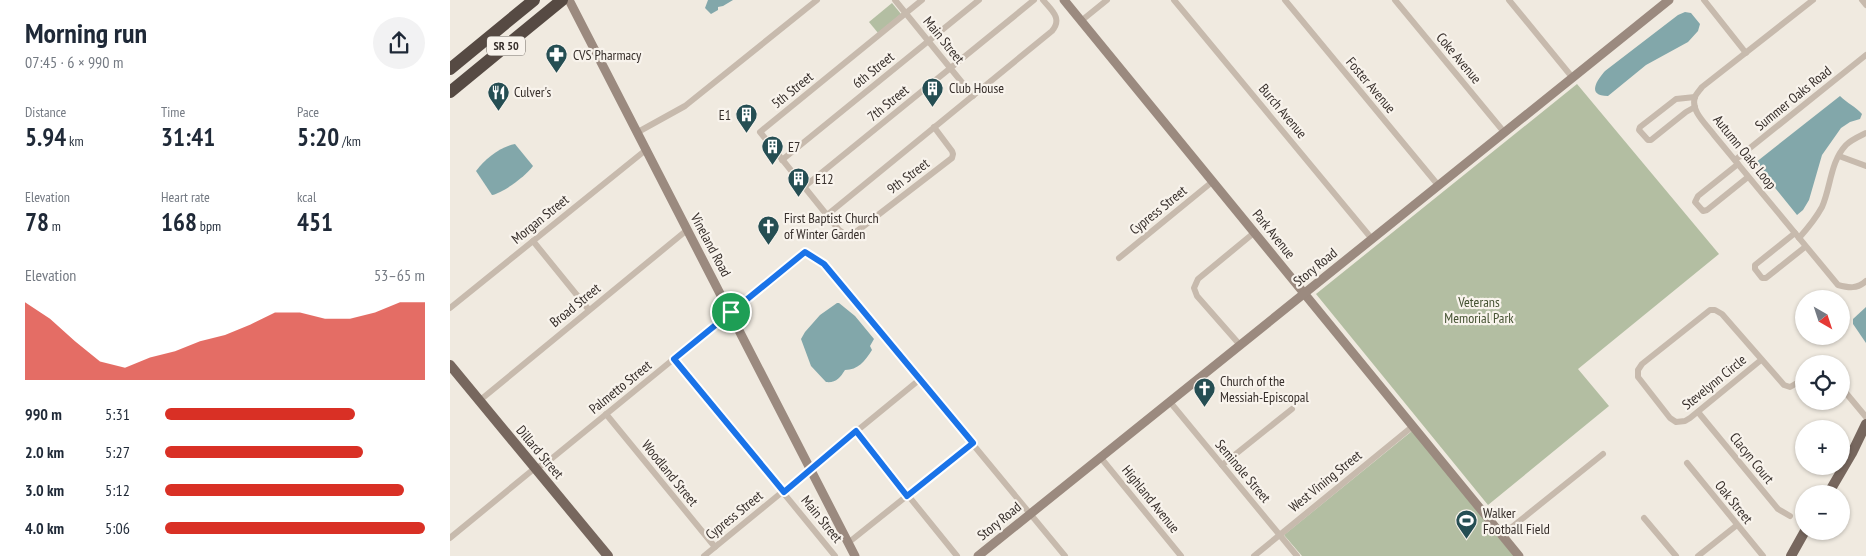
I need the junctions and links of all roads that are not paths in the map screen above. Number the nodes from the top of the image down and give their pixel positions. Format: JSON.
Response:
{"nodes":[{"id":1,"x":534,"y":0,"type":"edge"},
{"id":2,"x":562,"y":0,"type":"edge"},
{"id":3,"x":569,"y":0,"type":"edge"},
{"id":4,"x":817,"y":0,"type":"edge"},
{"id":5,"x":895,"y":0,"type":"edge"},
{"id":6,"x":922,"y":0,"type":"edge"},
{"id":7,"x":979,"y":0,"type":"edge"},
{"id":8,"x":1034,"y":0,"type":"edge"},
{"id":9,"x":1043,"y":0,"type":"edge"},
{"id":10,"x":1064,"y":0,"type":"edge"},
{"id":11,"x":1107,"y":0,"type":"edge"},
{"id":12,"x":1174,"y":0,"type":"edge"},
{"id":13,"x":1285,"y":0,"type":"edge"},
{"id":14,"x":1395,"y":0,"type":"edge"},
{"id":15,"x":1509,"y":0,"type":"edge"},
{"id":16,"x":1668,"y":0,"type":"edge"},
{"id":17,"x":1704,"y":0,"type":"edge"},
{"id":18,"x":1813,"y":0,"type":"edge"},
{"id":19,"x":1862,"y":0,"type":"edge"},
{"id":20,"x":1866,"y":5,"type":"edge"},
{"id":21,"x":906,"y":13,"type":"junction"},
{"id":22,"x":1081,"y":21,"type":"junction"},
{"id":23,"x":929,"y":41,"type":"junction"},
{"id":24,"x":1746,"y":53,"type":"junction"},
{"id":25,"x":1866,"y":55,"type":"edge"},
{"id":26,"x":951,"y":68,"type":"junction"},
{"id":27,"x":450,"y":69,"type":"edge"},
{"id":28,"x":1572,"y":77,"type":"junction"},
{"id":29,"x":450,"y":92,"type":"edge"},
{"id":30,"x":973,"y":96,"type":"junction"},
{"id":31,"x":1695,"y":96,"type":"junction"},
{"id":32,"x":1695,"y":107,"type":"junction"},
{"id":33,"x":934,"y":127,"type":"junction"},
{"id":34,"x":638,"y":132,"type":"junction"},
{"id":35,"x":1504,"y":132,"type":"junction"},
{"id":36,"x":1866,"y":133,"type":"edge"},
{"id":37,"x":647,"y":150,"type":"junction"},
{"id":38,"x":1839,"y":156,"type":"junction"},
{"id":39,"x":782,"y":160,"type":"junction"},
{"id":40,"x":1736,"y":162,"type":"junction"},
{"id":41,"x":1866,"y":166,"type":"edge"},
{"id":42,"x":1748,"y":177,"type":"junction"},
{"id":43,"x":1212,"y":182,"type":"junction"},
{"id":44,"x":1438,"y":185,"type":"junction"},
{"id":45,"x":804,"y":187,"type":"junction"},
{"id":46,"x":827,"y":215,"type":"junction"},
{"id":47,"x":687,"y":230,"type":"junction"},
{"id":48,"x":1255,"y":232,"type":"junction"},
{"id":49,"x":1797,"y":236,"type":"junction"},
{"id":50,"x":1372,"y":239,"type":"junction"},
{"id":51,"x":533,"y":241,"type":"junction"},
{"id":52,"x":1805,"y":246,"type":"junction"},
{"id":53,"x":1119,"y":258,"type":"dead end"},
{"id":54,"x":1866,"y":281,"type":"edge"},
{"id":55,"x":1305,"y":293,"type":"junction"},
{"id":56,"x":450,"y":308,"type":"edge"},
{"id":57,"x":589,"y":310,"type":"junction"},
{"id":58,"x":731,"y":312,"type":"junction"},
{"id":59,"x":1240,"y":345,"type":"junction"},
{"id":60,"x":674,"y":359,"type":"junction"},
{"id":61,"x":1761,"y":360,"type":"junction"},
{"id":62,"x":450,"y":365,"type":"edge"},
{"id":63,"x":919,"y":380,"type":"junction"},
{"id":64,"x":1795,"y":384,"type":"edge"},
{"id":65,"x":1850,"y":398,"type":"edge"},
{"id":66,"x":479,"y":400,"type":"junction"},
{"id":67,"x":1170,"y":402,"type":"junction"},
{"id":68,"x":1292,"y":409,"type":"dead end"},
{"id":69,"x":1698,"y":412,"type":"junction"},
{"id":70,"x":606,"y":414,"type":"junction"},
{"id":71,"x":1866,"y":417,"type":"edge"},
{"id":72,"x":1866,"y":424,"type":"edge"},
{"id":73,"x":1413,"y":426,"type":"junction"},
{"id":74,"x":856,"y":431,"type":"junction"},
{"id":75,"x":973,"y":443,"type":"junction"},
{"id":76,"x":1603,"y":454,"type":"dead end"},
{"id":77,"x":1101,"y":458,"type":"junction"},
{"id":78,"x":1687,"y":463,"type":"dead end"},
{"id":79,"x":1222,"y":465,"type":"junction"},
{"id":80,"x":535,"y":468,"type":"junction"},
{"id":81,"x":811,"y":469,"type":"junction"},
{"id":82,"x":1833,"y":485,"type":"edge"},
{"id":83,"x":784,"y":492,"type":"junction"},
{"id":84,"x":907,"y":496,"type":"junction"},
{"id":85,"x":1030,"y":514,"type":"junction"},
{"id":86,"x":1790,"y":516,"type":"dead end"},
{"id":87,"x":1644,"y":518,"type":"dead end"},
{"id":88,"x":1737,"y":525,"type":"junction"},
{"id":89,"x":1280,"y":535,"type":"junction"},
{"id":90,"x":1502,"y":535,"type":"junction"},
{"id":91,"x":450,"y":538,"type":"edge"},
{"id":92,"x":1801,"y":540,"type":"edge"},
{"id":93,"x":848,"y":543,"type":"junction"},
{"id":94,"x":715,"y":547,"type":"junction"},
{"id":95,"x":608,"y":556,"type":"edge"},
{"id":96,"x":704,"y":556,"type":"edge"},
{"id":97,"x":835,"y":556,"type":"edge"},
{"id":98,"x":855,"y":556,"type":"edge"},
{"id":99,"x":957,"y":556,"type":"edge"},
{"id":100,"x":978,"y":556,"type":"edge"},
{"id":101,"x":1064,"y":556,"type":"edge"},
{"id":102,"x":1181,"y":556,"type":"edge"},
{"id":103,"x":1254,"y":556,"type":"edge"},
{"id":104,"x":1297,"y":556,"type":"edge"},
{"id":105,"x":1519,"y":556,"type":"edge"},
{"id":106,"x":1676,"y":556,"type":"edge"},
{"id":107,"x":1698,"y":556,"type":"edge"},
{"id":108,"x":1763,"y":556,"type":"edge"},
{"id":109,"x":1791,"y":556,"type":"edge"}],
"edges":[{"from":1,"to":27,"type":"highway","number":"SR 50"},
{"from":2,"to":29,"type":"highway","number":"SR 50"},
{"from":3,"to":34,"type":"street","name":"Vineland Road"},
{"from":4,"to":34,"type":"street"},
{"from":5,"to":21,"type":"street","name":"Main Street"},
{"from":6,"to":21,"type":"street","name":"5th Street"},
{"from":7,"to":23,"type":"street","name":"6th Street"},
{"from":8,"to":26,"type":"street","name":"7th Street"},
{"from":9,"to":30,"type":"street"},
{"from":10,"to":22,"type":"street","name":"Park Avenue"},
{"from":11,"to":22,"type":"street"},
{"from":12,"to":50,"type":"street","name":"Burch Avenue"},
{"from":13,"to":44,"type":"street","name":"Foster Avenue"},
{"from":14,"to":35,"type":"street","name":"Coke Avenue"},
{"from":15,"to":28,"type":"street"},
{"from":16,"to":28,"type":"street","name":"Story Road"},
{"from":17,"to":24,"type":"street"},
{"from":18,"to":24,"type":"street"},
{"from":19,"to":20,"type":"street"},
{"from":21,"to":23,"type":"street","name":"Main Street"},
{"from":21,"to":39,"type":"street","name":"5th Street"},
{"from":22,"to":43,"type":"street","name":"Park Avenue"},
{"from":23,"to":26,"type":"street","name":"Main Street"},
{"from":23,"to":39,"type":"street","name":"6th Street"},
{"from":24,"to":31,"type":"street"},
{"from":25,"to":40,"type":"street","name":"Summer Oaks Road"},
{"from":26,"to":30,"type":"street","name":"Main Street"},
{"from":26,"to":45,"type":"street","name":"7th Street"},
{"from":28,"to":35,"type":"street","name":"Story Road"},
{"from":30,"to":33,"type":"street"},
{"from":31,"to":32,"type":"street"},
{"from":31,"to":32,"type":"street"},
{"from":32,"to":40,"type":"street","name":"Autumn Oaks Loop"},
{"from":33,"to":46,"type":"street"},
{"from":33,"to":46,"type":"street","name":"9th Street"},
{"from":34,"to":37,"type":"street","name":"Vineland Road"},
{"from":35,"to":44,"type":"street","name":"Story Road"},
{"from":36,"to":38,"type":"street"},
{"from":37,"to":47,"type":"street","name":"Vineland Road"},
{"from":37,"to":51,"type":"street","name":"Morgan Street"},
{"from":38,"to":41,"type":"street"},
{"from":38,"to":49,"type":"street"},
{"from":39,"to":45,"type":"street","name":"5th Street"},
{"from":40,"to":42,"type":"street","name":"Autumn Oaks Loop"},
{"from":40,"to":42,"type":"street","name":"Summer Oaks Road"},
{"from":42,"to":49,"type":"street","name":"Autumn Oaks Loop"},
{"from":43,"to":48,"type":"street","name":"Park Avenue"},
{"from":43,"to":53,"type":"street","name":"Cypress Street"},
{"from":44,"to":50,"type":"street","name":"Story Road"},
{"from":45,"to":46,"type":"street","name":"5th Street"},
{"from":47,"to":57,"type":"street","name":"Broad Street"},
{"from":47,"to":58,"type":"street","name":"Vineland Road"},
{"from":48,"to":55,"type":"street","name":"Park Avenue"},
{"from":48,"to":59,"type":"street"},
{"from":49,"to":52,"type":"street","name":"Autumn Oaks Loop"},
{"from":49,"to":52,"type":"street"},
{"from":50,"to":55,"type":"street","name":"Story Road"},
{"from":51,"to":56,"type":"street","name":"Morgan Street"},
{"from":51,"to":57,"type":"street"},
{"from":52,"to":54,"type":"street","name":"Autumn Oaks Loop"},
{"from":55,"to":59,"type":"street","name":"Story Road"},
{"from":55,"to":73,"type":"street","name":"Park Avenue"},
{"from":57,"to":66,"type":"street","name":"Broad Street"},
{"from":58,"to":60,"type":"street","name":"Palmetto Street"},
{"from":58,"to":63,"type":"street","name":"Palmetto Street"},
{"from":58,"to":81,"type":"street","name":"Vineland Road"},
{"from":59,"to":67,"type":"street","name":"Story Road"},
{"from":60,"to":70,"type":"street","name":"Palmetto Street"},
{"from":60,"to":83,"type":"street","name":"Main Street"},
{"from":61,"to":64,"type":"street"},
{"from":61,"to":69,"type":"street","name":"Stevelynn Circle"},
{"from":61,"to":69,"type":"street","name":"Stevelynn Circle"},
{"from":62,"to":66,"type":"main road","name":"Dillard Street"},
{"from":63,"to":74,"type":"street","name":"Cypress Street"},
{"from":63,"to":75,"type":"street"},
{"from":65,"to":71,"type":"street"},
{"from":66,"to":80,"type":"main road","name":"Dillard Street"},
{"from":67,"to":77,"type":"street","name":"Story Road"},
{"from":67,"to":79,"type":"street","name":"Seminole Street"},
{"from":68,"to":79,"type":"street"},
{"from":69,"to":86,"type":"street","name":"Clacyn Court"},
{"from":70,"to":80,"type":"street","name":"Palmetto Street"},
{"from":70,"to":94,"type":"street","name":"Woodland Street"},
{"from":72,"to":82,"type":"main road"},
{"from":73,"to":89,"type":"street","name":"West Vining Street"},
{"from":73,"to":90,"type":"street","name":"Park Avenue"},
{"from":74,"to":81,"type":"street","name":"Cypress Street"},
{"from":74,"to":84,"type":"street"},
{"from":75,"to":84,"type":"street"},
{"from":75,"to":85,"type":"street"},
{"from":76,"to":90,"type":"street"},
{"from":77,"to":85,"type":"street","name":"Story Road"},
{"from":77,"to":102,"type":"street","name":"Highland Avenue"},
{"from":78,"to":88,"type":"street","name":"Oak Street"},
{"from":79,"to":89,"type":"street","name":"Seminole Street"},
{"from":80,"to":91,"type":"street","name":"Palmetto Street"},
{"from":80,"to":95,"type":"main road","name":"Dillard Street"},
{"from":81,"to":83,"type":"street","name":"Cypress Street"},
{"from":81,"to":93,"type":"street","name":"Vineland Road"},
{"from":83,"to":94,"type":"street","name":"Cypress Street"},
{"from":83,"to":97,"type":"street","name":"Main Street"},
{"from":84,"to":93,"type":"street"},
{"from":84,"to":99,"type":"street"},
{"from":85,"to":100,"type":"street","name":"Story Road"},
{"from":85,"to":101,"type":"street"},
{"from":87,"to":106,"type":"street"},
{"from":88,"to":107,"type":"street"},
{"from":88,"to":108,"type":"street","name":"Oak Street"},
{"from":89,"to":103,"type":"street","name":"West Vining Street"},
{"from":89,"to":104,"type":"street","name":"Seminole Street"},
{"from":90,"to":105,"type":"street","name":"Park Avenue"},
{"from":92,"to":109,"type":"main road"},
{"from":93,"to":98,"type":"street","name":"Vineland Road"},
{"from":94,"to":96,"type":"street","name":"Cypress Street"}]}
